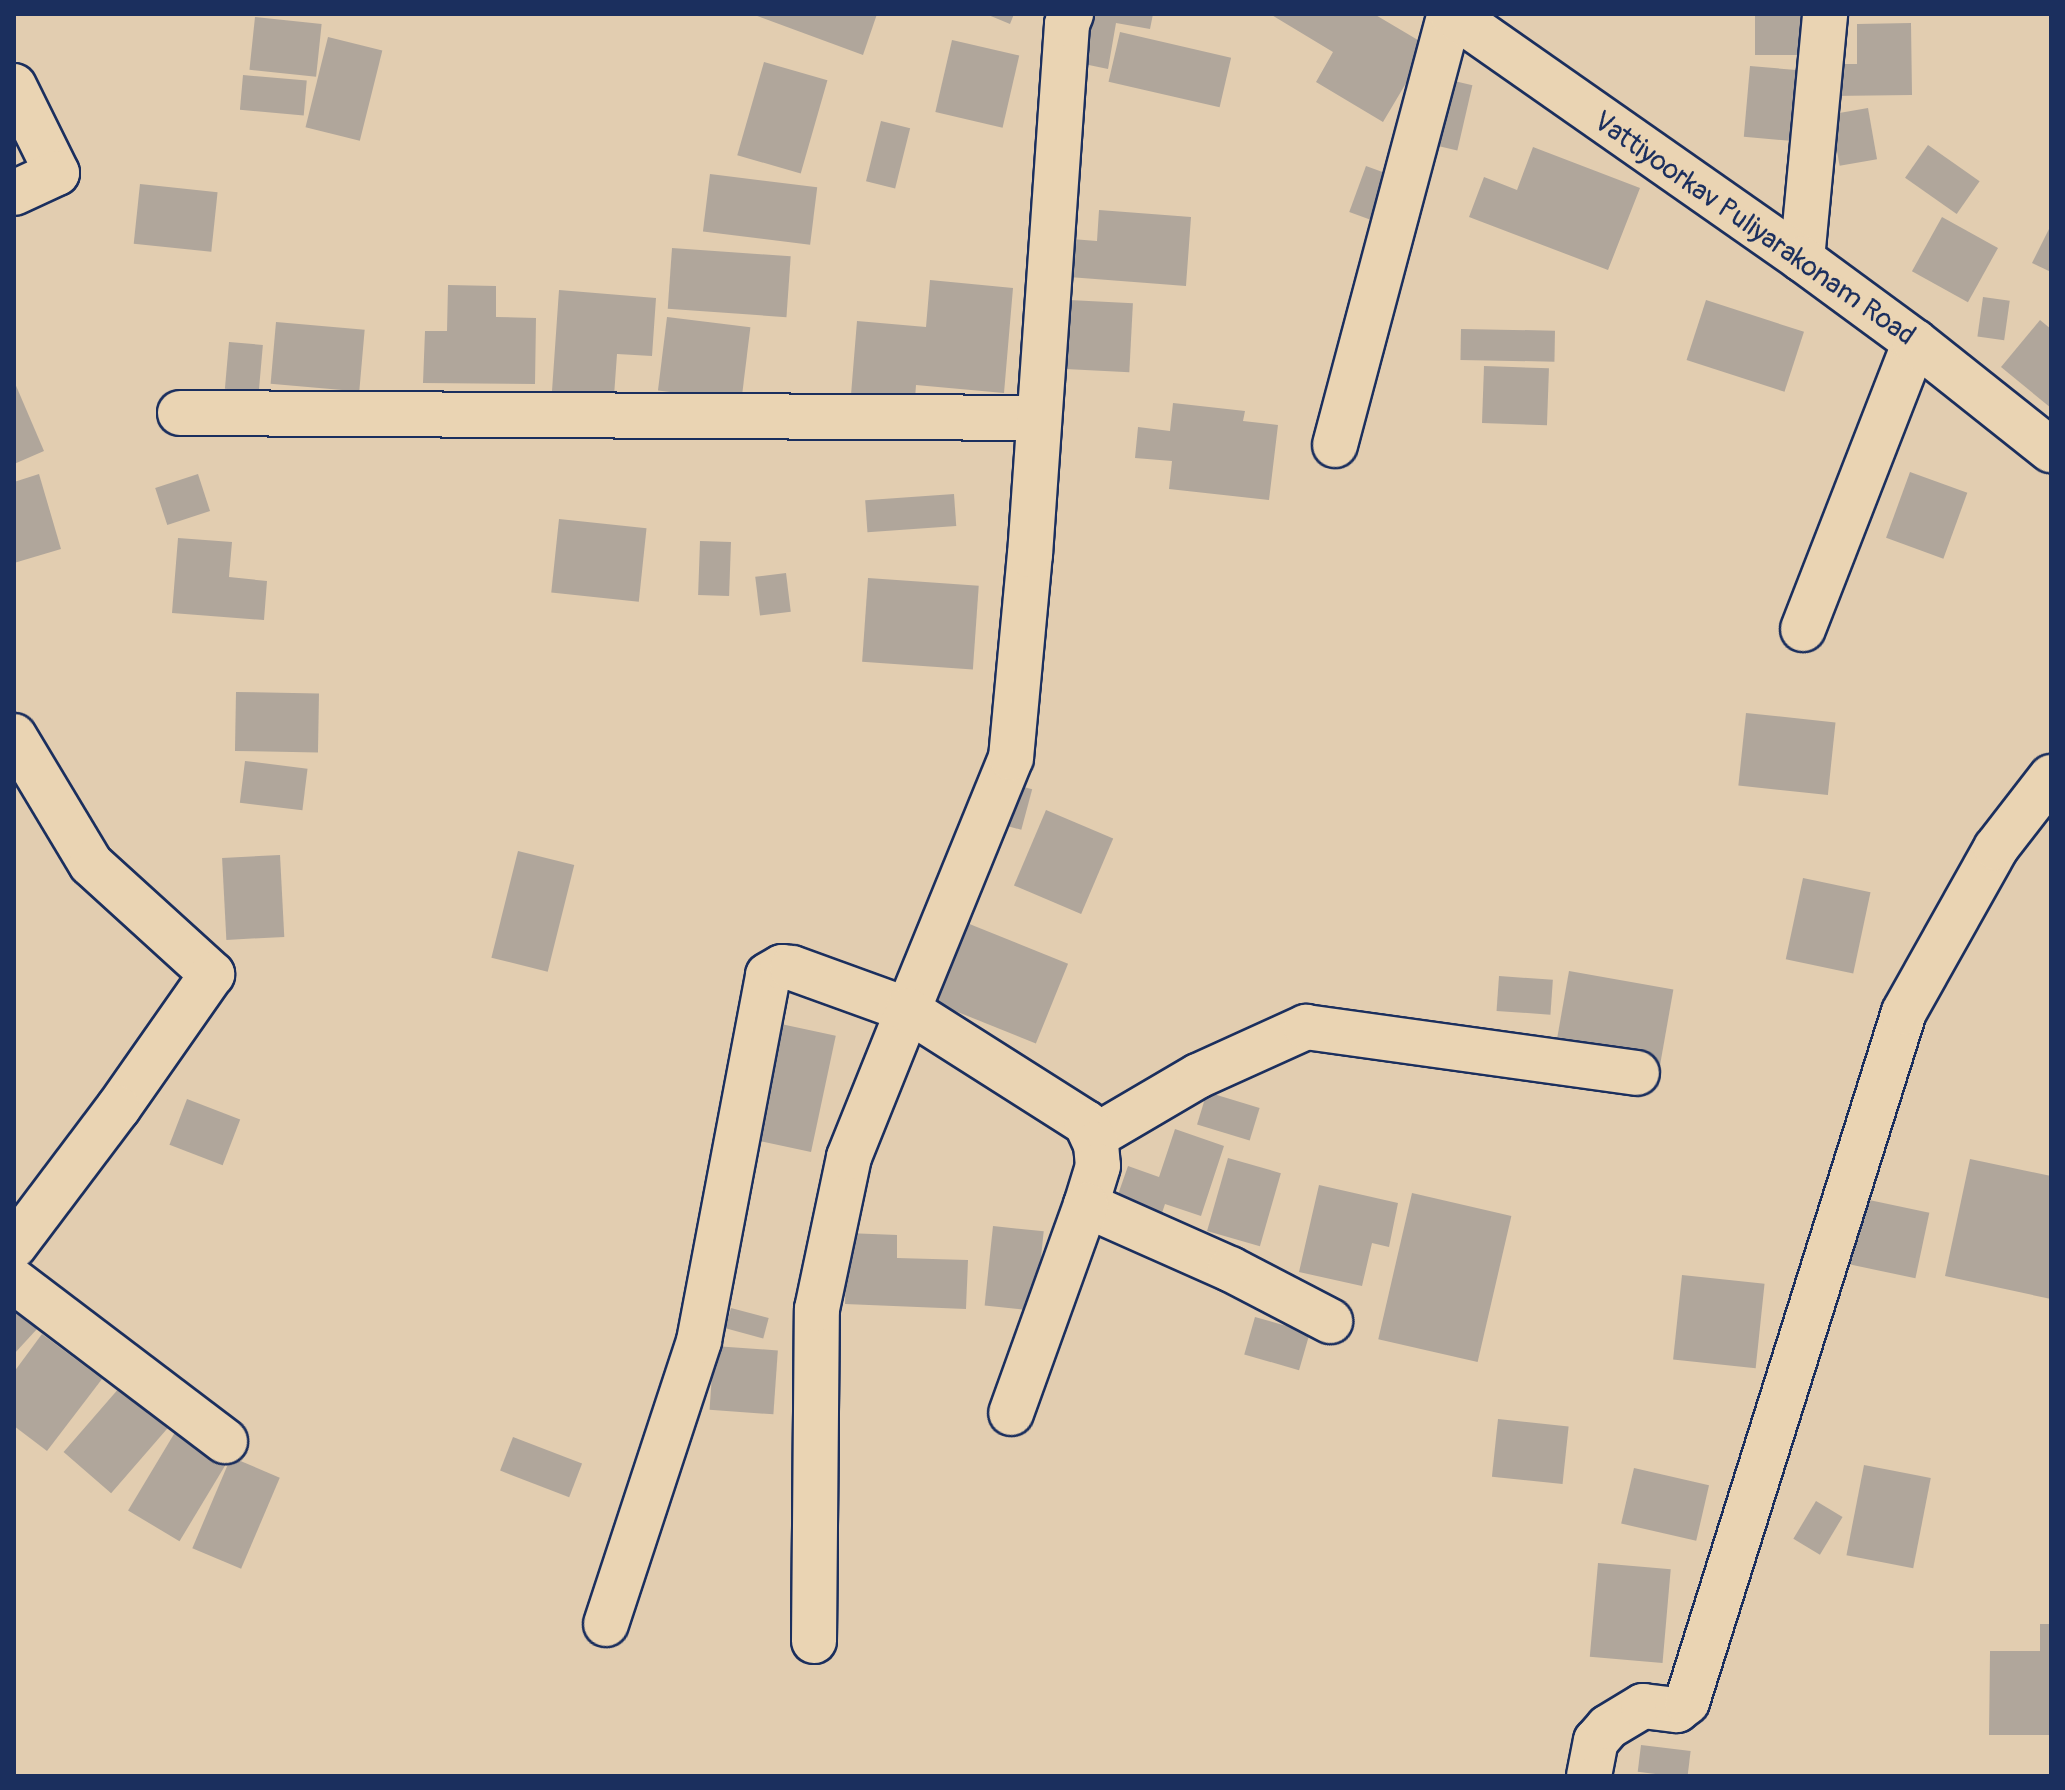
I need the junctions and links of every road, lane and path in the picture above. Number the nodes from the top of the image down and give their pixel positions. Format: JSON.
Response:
{"nodes":[{"id":1,"x":1071,"y":14,"type":"edge"},
{"id":2,"x":1451,"y":14,"type":"edge"},
{"id":3,"x":1825,"y":14,"type":"edge"},
{"id":4,"x":14,"y":86,"type":"edge"},
{"id":5,"x":14,"y":193,"type":"edge"},
{"id":6,"x":1802,"y":259,"type":"junction"},
{"id":7,"x":1915,"y":342,"type":"junction"},
{"id":8,"x":180,"y":413,"type":"dead end"},
{"id":9,"x":1039,"y":418,"type":"junction"},
{"id":10,"x":1335,"y":445,"type":"dead end"},
{"id":11,"x":2051,"y":450,"type":"edge"},
{"id":12,"x":1803,"y":629,"type":"dead end"},
{"id":13,"x":14,"y":736,"type":"edge"},
{"id":14,"x":2051,"y":777,"type":"edge"},
{"id":15,"x":908,"y":1010,"type":"junction"},
{"id":16,"x":1637,"y":1073,"type":"dead end"},
{"id":17,"x":1094,"y":1137,"type":"junction"},
{"id":18,"x":1086,"y":1205,"type":"junction"},
{"id":19,"x":14,"y":1246,"type":"edge"},
{"id":20,"x":14,"y":1281,"type":"edge"},
{"id":21,"x":1330,"y":1321,"type":"dead end"},
{"id":22,"x":1011,"y":1413,"type":"dead end"},
{"id":23,"x":225,"y":1441,"type":"dead end"},
{"id":24,"x":606,"y":1624,"type":"dead end"},
{"id":25,"x":814,"y":1641,"type":"dead end"},
{"id":26,"x":1589,"y":1776,"type":"edge"}],
"edges":[{"from":1,"to":9,"type":"street"},
{"from":2,"to":6,"type":"street","name":"Vattiyoorkav Puliyarakonam Road"},
{"from":2,"to":10,"type":"street"},
{"from":3,"to":6,"type":"street"},
{"from":4,"to":5,"type":"street"},
{"from":6,"to":7,"type":"street","name":"Vattiyoorkav Puliyarakonam Road"},
{"from":7,"to":11,"type":"street","name":"Vattiyoorkav Puliyarakonam Road"},
{"from":7,"to":12,"type":"street"},
{"from":8,"to":9,"type":"street"},
{"from":9,"to":15,"type":"street"},
{"from":13,"to":19,"type":"street"},
{"from":14,"to":26,"type":"street"},
{"from":15,"to":17,"type":"street"},
{"from":15,"to":24,"type":"street"},
{"from":15,"to":25,"type":"street"},
{"from":16,"to":17,"type":"street"},
{"from":17,"to":18,"type":"street"},
{"from":18,"to":21,"type":"street"},
{"from":18,"to":22,"type":"street"},
{"from":20,"to":23,"type":"street"}]}
